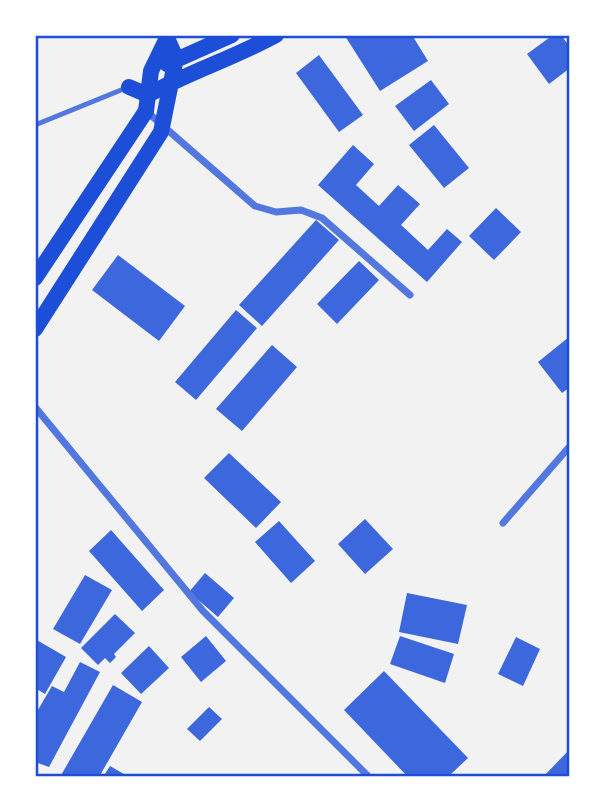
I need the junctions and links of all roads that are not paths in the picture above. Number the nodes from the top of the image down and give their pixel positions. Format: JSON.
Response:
{"nodes":[{"id":1,"x":232,"y":35,"type":"edge"},
{"id":2,"x":276,"y":35,"type":"edge"},
{"id":3,"x":175,"y":61,"type":"junction"},
{"id":4,"x":151,"y":71,"type":"junction"},
{"id":5,"x":171,"y":83,"type":"junction"},
{"id":6,"x":129,"y":87,"type":"junction"},
{"id":7,"x":147,"y":103,"type":"junction"},
{"id":8,"x":35,"y":125,"type":"edge"},
{"id":9,"x":162,"y":126,"type":"junction"},
{"id":10,"x":35,"y":278,"type":"edge"},
{"id":11,"x":410,"y":295,"type":"dead end"},
{"id":12,"x":35,"y":329,"type":"edge"},
{"id":13,"x":35,"y":407,"type":"edge"},
{"id":14,"x":570,"y":446,"type":"edge"},
{"id":15,"x":503,"y":523,"type":"dead end"},
{"id":16,"x":369,"y":777,"type":"edge"}],
"edges":[{"from":1,"to":3,"type":"main road"},
{"from":2,"to":5,"type":"main road"},
{"from":3,"to":4,"type":"main road"},
{"from":3,"to":4,"type":"main road"},
{"from":3,"to":5,"type":"main road"},
{"from":4,"to":6,"type":"main road"},
{"from":4,"to":7,"type":"main road"},
{"from":5,"to":7,"type":"main road"},
{"from":5,"to":9,"type":"main road"},
{"from":6,"to":7,"type":"main road"},
{"from":6,"to":8,"type":"lane"},
{"from":7,"to":9,"type":"street"},
{"from":7,"to":10,"type":"main road"},
{"from":9,"to":11,"type":"street"},
{"from":9,"to":12,"type":"main road"},
{"from":13,"to":16,"type":"street"},
{"from":14,"to":15,"type":"street"}]}
